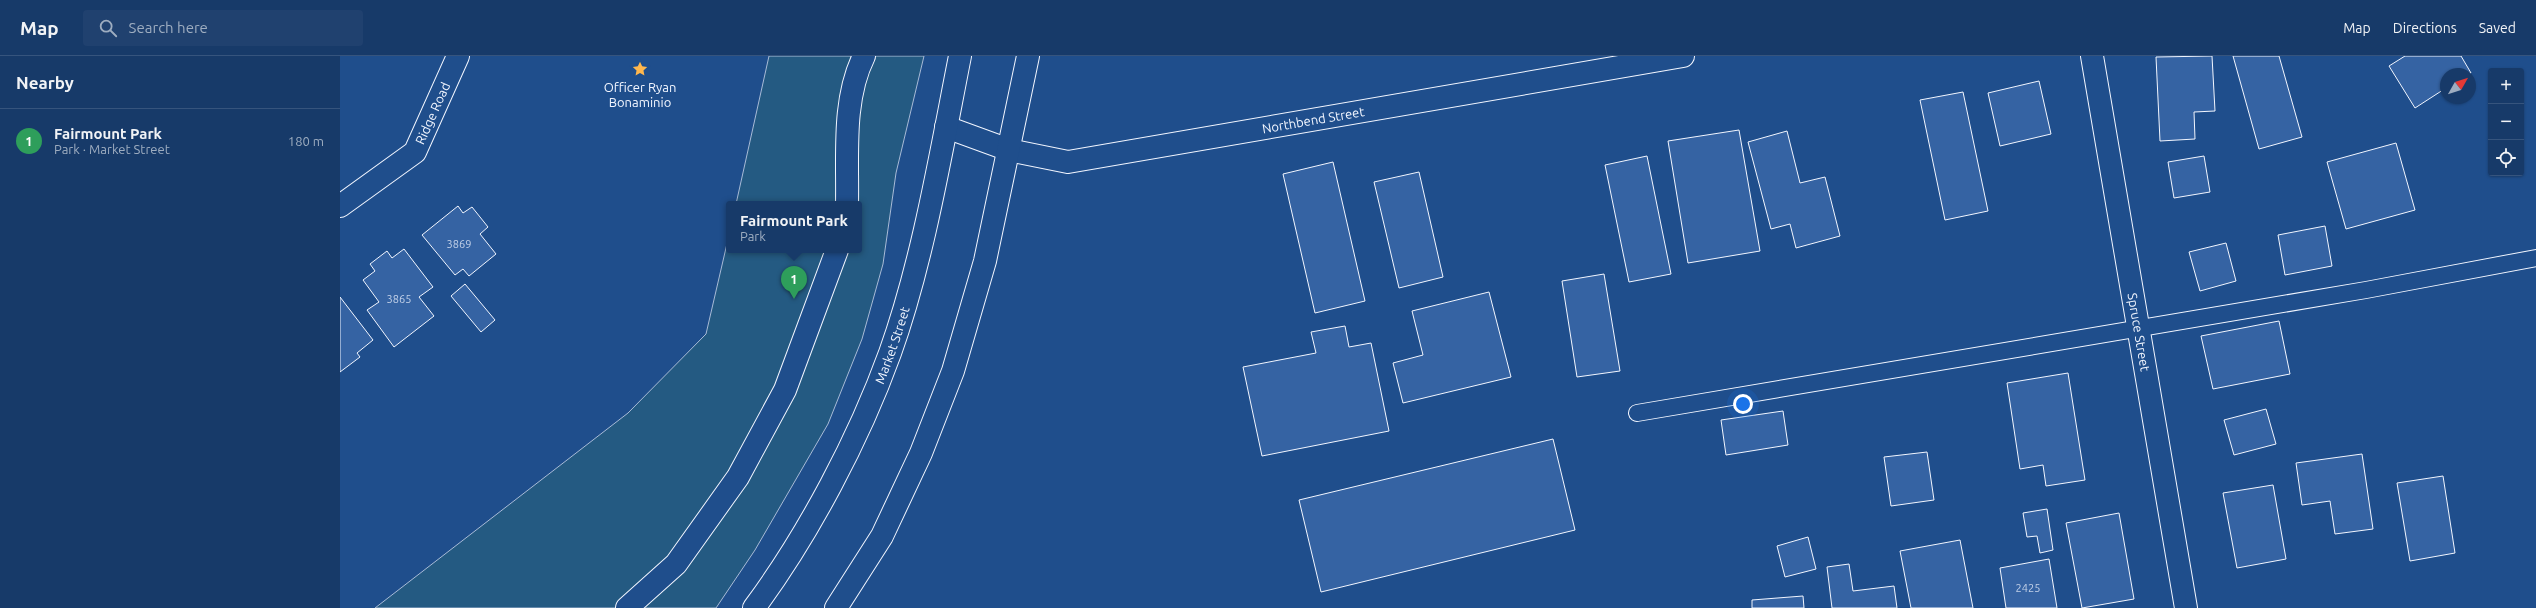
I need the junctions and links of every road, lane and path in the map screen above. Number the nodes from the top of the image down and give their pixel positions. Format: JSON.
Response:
{"nodes":[{"id":1,"x":458,"y":56,"type":"edge"},
{"id":2,"x":864,"y":56,"type":"edge"},
{"id":3,"x":960,"y":56,"type":"edge"},
{"id":4,"x":1028,"y":56,"type":"edge"},
{"id":5,"x":1683,"y":56,"type":"edge"},
{"id":6,"x":2092,"y":56,"type":"edge"},
{"id":7,"x":946,"y":127,"type":"junction"},
{"id":8,"x":1010,"y":150,"type":"junction"},
{"id":9,"x":847,"y":201,"type":"edge"},
{"id":10,"x":340,"y":206,"type":"edge"},
{"id":11,"x":836,"y":253,"type":"edge"},
{"id":12,"x":2536,"y":258,"type":"edge"},
{"id":13,"x":2139,"y":329,"type":"junction"},
{"id":14,"x":1637,"y":413,"type":"dead end"},
{"id":15,"x":627,"y":608,"type":"edge"},
{"id":16,"x":754,"y":608,"type":"edge"},
{"id":17,"x":836,"y":608,"type":"edge"},
{"id":18,"x":2186,"y":608,"type":"edge"}],
"edges":[{"from":1,"to":10,"type":"street","name":"Ridge Road"},
{"from":2,"to":9,"type":"street"},
{"from":3,"to":7,"type":"street","name":"Market Street"},
{"from":4,"to":8,"type":"street"},
{"from":5,"to":8,"type":"street","name":"Northbend Street"},
{"from":6,"to":13,"type":"street","name":"Spruce Street"},
{"from":7,"to":8,"type":"street","name":"Northbend Street"},
{"from":7,"to":16,"type":"street","name":"Market Street"},
{"from":8,"to":17,"type":"street"},
{"from":11,"to":15,"type":"street"},
{"from":12,"to":13,"type":"lane"},
{"from":13,"to":14,"type":"lane"},
{"from":13,"to":18,"type":"street","name":"Spruce Street"}]}
